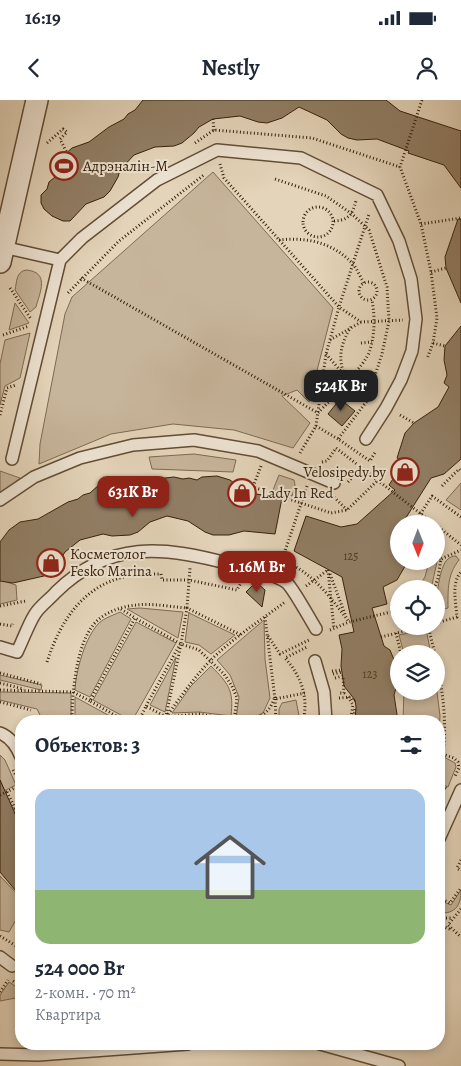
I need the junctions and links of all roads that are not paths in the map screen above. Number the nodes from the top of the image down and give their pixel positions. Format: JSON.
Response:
{"nodes":[{"id":1,"x":38,"y":100,"type":"edge"},
{"id":2,"x":2,"y":244,"type":"edge"},
{"id":3,"x":60,"y":260,"type":"junction"},
{"id":4,"x":366,"y":439,"type":"dead end"},
{"id":5,"x":12,"y":459,"type":"dead end"},
{"id":6,"x":334,"y":483,"type":"dead end"},
{"id":7,"x":0,"y":500,"type":"edge"},
{"id":8,"x":318,"y":633,"type":"road end"},
{"id":9,"x":0,"y":647,"type":"edge"},
{"id":10,"x":315,"y":661,"type":"dead end"},
{"id":11,"x":326,"y":715,"type":"edge"},
{"id":12,"x":0,"y":733,"type":"edge"},
{"id":13,"x":15,"y":744,"type":"edge"},
{"id":14,"x":461,"y":790,"type":"edge"},
{"id":15,"x":445,"y":826,"type":"edge"},
{"id":16,"x":0,"y":957,"type":"edge"},
{"id":17,"x":12,"y":966,"type":"dead end"},
{"id":18,"x":106,"y":1050,"type":"edge"},
{"id":19,"x":342,"y":1050,"type":"edge"},
{"id":20,"x":0,"y":1054,"type":"edge"},
{"id":21,"x":399,"y":1066,"type":"edge"}],
"edges":[{"from":1,"to":2,"type":"street"},
{"from":2,"to":3,"type":"lane"},
{"from":3,"to":4,"type":"lane"},
{"from":3,"to":5,"type":"lane"},
{"from":6,"to":7,"type":"lane"},
{"from":8,"to":9,"type":"lane"},
{"from":10,"to":11,"type":"lane"},
{"from":12,"to":13,"type":"lane"},
{"from":14,"to":15,"type":"lane"},
{"from":16,"to":17,"type":"lane"},
{"from":18,"to":20,"type":"lane"},
{"from":19,"to":21,"type":"lane"}]}
